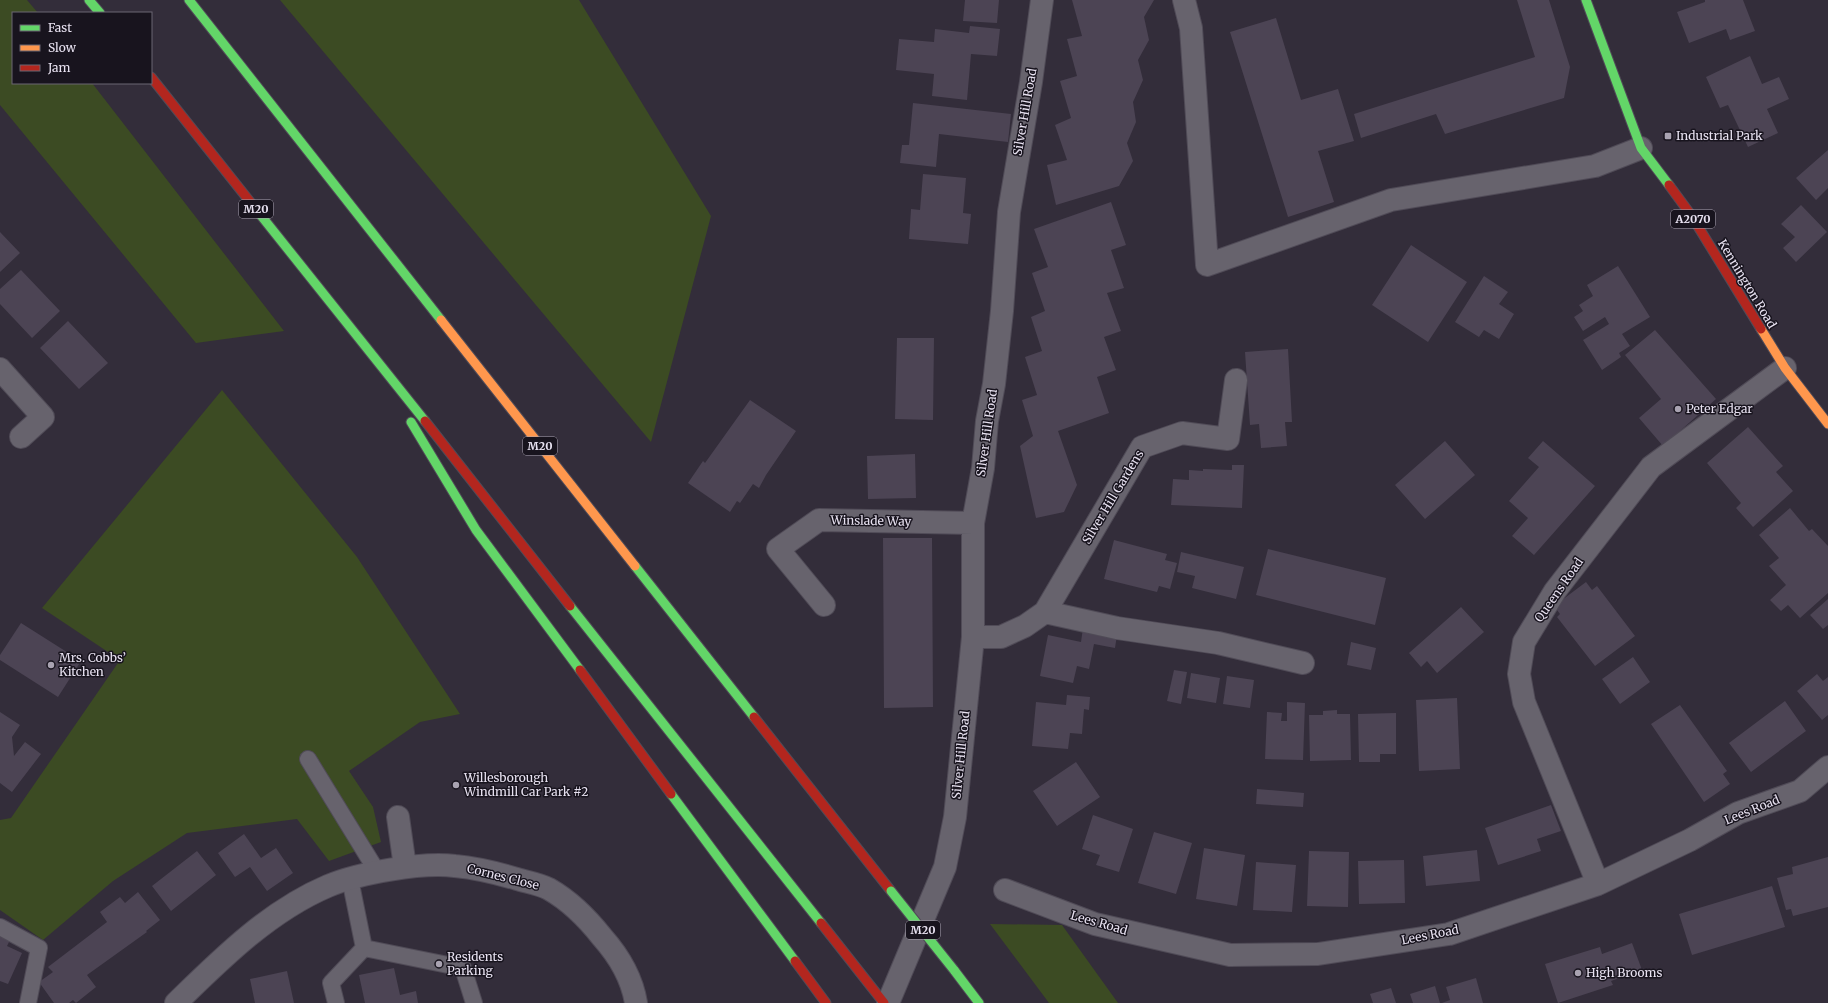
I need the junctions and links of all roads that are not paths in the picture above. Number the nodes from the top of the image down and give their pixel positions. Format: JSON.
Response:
{"nodes":[{"id":1,"x":89,"y":0,"type":"edge"},
{"id":2,"x":189,"y":0,"type":"edge"},
{"id":3,"x":1042,"y":0,"type":"edge"},
{"id":4,"x":1184,"y":0,"type":"edge"},
{"id":5,"x":1586,"y":0,"type":"edge"},
{"id":6,"x":99,"y":12,"type":"edge"},
{"id":7,"x":152,"y":78,"type":"edge"},
{"id":8,"x":1641,"y":148,"type":"junction"},
{"id":9,"x":361,"y":341,"type":"junction"},
{"id":10,"x":1785,"y":368,"type":"junction"},
{"id":11,"x":0,"y":369,"type":"edge"},
{"id":12,"x":1236,"y":380,"type":"dead end"},
{"id":13,"x":1828,"y":424,"type":"edge"},
{"id":14,"x":21,"y":437,"type":"dead end"},
{"id":15,"x":973,"y":523,"type":"junction"},
{"id":16,"x":824,"y":605,"type":"dead end"},
{"id":17,"x":1045,"y":612,"type":"junction"},
{"id":18,"x":973,"y":637,"type":"junction"},
{"id":19,"x":1303,"y":663,"type":"dead end"},
{"id":20,"x":308,"y":759,"type":"dead end"},
{"id":21,"x":1828,"y":767,"type":"edge"},
{"id":22,"x":398,"y":811,"type":"dead end"},
{"id":23,"x":405,"y":867,"type":"junction"},
{"id":24,"x":378,"y":873,"type":"junction"},
{"id":25,"x":350,"y":879,"type":"junction"},
{"id":26,"x":1598,"y":884,"type":"junction"},
{"id":27,"x":1005,"y":890,"type":"dead end"},
{"id":28,"x":0,"y":927,"type":"edge"},
{"id":29,"x":364,"y":948,"type":"junction"},
{"id":30,"x":824,"y":1000,"type":"edge"},
{"id":31,"x":28,"y":1003,"type":"edge"},
{"id":32,"x":176,"y":1003,"type":"edge"},
{"id":33,"x":336,"y":1003,"type":"edge"},
{"id":34,"x":474,"y":1003,"type":"edge"},
{"id":35,"x":636,"y":1003,"type":"edge"},
{"id":36,"x":884,"y":1003,"type":"edge"},
{"id":37,"x":888,"y":1003,"type":"edge"},
{"id":38,"x":979,"y":1003,"type":"edge"}],
"edges":[{"from":1,"to":6,"type":"main road"},
{"from":2,"to":38,"type":"main road","number":"M20","bridge":true},
{"from":3,"to":15,"type":"street","name":"Silver Hill Road"},
{"from":4,"to":8,"type":"street"},
{"from":5,"to":8,"type":"main road","name":"Kennington Road","number":"A2070"},
{"from":7,"to":9,"type":"main road","number":"M20"},
{"from":8,"to":10,"type":"main road","name":"Kennington Road","number":"A2070"},
{"from":9,"to":30,"type":"main road","number":"M20"},
{"from":9,"to":36,"type":"main road","number":"M20"},
{"from":10,"to":13,"type":"main road","name":"Kennington Road","number":"A2070"},
{"from":10,"to":26,"type":"street","name":"Queens Road"},
{"from":11,"to":14,"type":"street"},
{"from":12,"to":17,"type":"street","name":"Silver Hill Gardens"},
{"from":15,"to":16,"type":"street","name":"Winslade Way"},
{"from":15,"to":18,"type":"street","name":"Silver Hill Road"},
{"from":17,"to":18,"type":"street","name":"Silver Hill Gardens"},
{"from":17,"to":19,"type":"street"},
{"from":18,"to":37,"type":"street","name":"Silver Hill Road"},
{"from":20,"to":24,"type":"lane"},
{"from":21,"to":26,"type":"street","name":"Lees Road"},
{"from":22,"to":23,"type":"street"},
{"from":23,"to":24,"type":"street","name":"Cornes Close"},
{"from":23,"to":35,"type":"street","name":"Cornes Close"},
{"from":24,"to":25,"type":"street","name":"Cornes Close"},
{"from":25,"to":29,"type":"lane"},
{"from":25,"to":32,"type":"street","name":"Cornes Close"},
{"from":26,"to":27,"type":"street","name":"Lees Road"},
{"from":28,"to":31,"type":"lane"},
{"from":29,"to":33,"type":"lane"},
{"from":29,"to":34,"type":"lane"}]}
